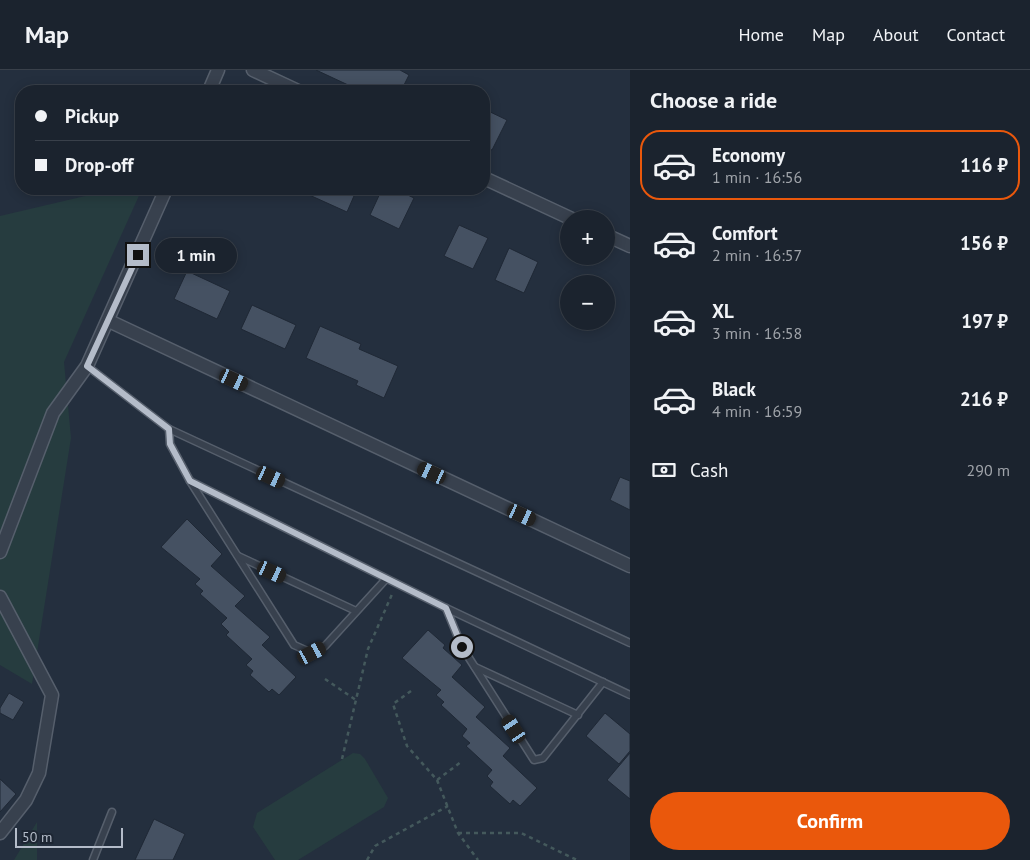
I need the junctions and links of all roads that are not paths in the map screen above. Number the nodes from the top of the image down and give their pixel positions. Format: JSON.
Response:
{"nodes":[{"id":1,"x":218,"y":70,"type":"edge"},
{"id":2,"x":253,"y":70,"type":"edge"},
{"id":3,"x":212,"y":85,"type":"edge"},
{"id":4,"x":285,"y":85,"type":"edge"},
{"id":5,"x":490,"y":181,"type":"edge"},
{"id":6,"x":163,"y":195,"type":"edge"},
{"id":7,"x":560,"y":213,"type":"edge"},
{"id":8,"x":615,"y":239,"type":"edge"},
{"id":9,"x":630,"y":246,"type":"edge"},
{"id":10,"x":109,"y":321,"type":"junction"},
{"id":11,"x":87,"y":366,"type":"junction"},
{"id":12,"x":169,"y":429,"type":"junction"},
{"id":13,"x":190,"y":481,"type":"junction"},
{"id":14,"x":0,"y":552,"type":"edge"},
{"id":15,"x":238,"y":556,"type":"junction"},
{"id":16,"x":630,"y":566,"type":"edge"},
{"id":17,"x":386,"y":579,"type":"junction"},
{"id":18,"x":0,"y":597,"type":"edge"},
{"id":19,"x":446,"y":608,"type":"junction"},
{"id":20,"x":356,"y":612,"type":"junction"},
{"id":21,"x":630,"y":643,"type":"edge"},
{"id":22,"x":474,"y":666,"type":"junction"},
{"id":23,"x":602,"y":682,"type":"junction"},
{"id":24,"x":630,"y":695,"type":"edge"},
{"id":25,"x":578,"y":715,"type":"junction"},
{"id":26,"x":112,"y":812,"type":"dead end"},
{"id":27,"x":0,"y":833,"type":"edge"},
{"id":28,"x":93,"y":860,"type":"edge"}],
"edges":[{"from":1,"to":3,"type":"street"},
{"from":2,"to":4,"type":"street"},
{"from":5,"to":7,"type":"street"},
{"from":6,"to":10,"type":"street"},
{"from":8,"to":9,"type":"street"},
{"from":10,"to":11,"type":"street"},
{"from":10,"to":16,"type":"street"},
{"from":11,"to":12,"type":"lane"},
{"from":11,"to":14,"type":"street"},
{"from":12,"to":13,"type":"lane"},
{"from":12,"to":21,"type":"lane"},
{"from":13,"to":15,"type":"lane"},
{"from":13,"to":17,"type":"lane"},
{"from":15,"to":20,"type":"lane"},
{"from":15,"to":20,"type":"lane"},
{"from":17,"to":19,"type":"lane"},
{"from":17,"to":20,"type":"lane"},
{"from":18,"to":27,"type":"street"},
{"from":19,"to":22,"type":"lane"},
{"from":19,"to":23,"type":"lane"},
{"from":22,"to":25,"type":"lane"},
{"from":22,"to":25,"type":"lane"},
{"from":23,"to":24,"type":"lane"},
{"from":23,"to":25,"type":"lane"},
{"from":26,"to":28,"type":"lane"}]}
